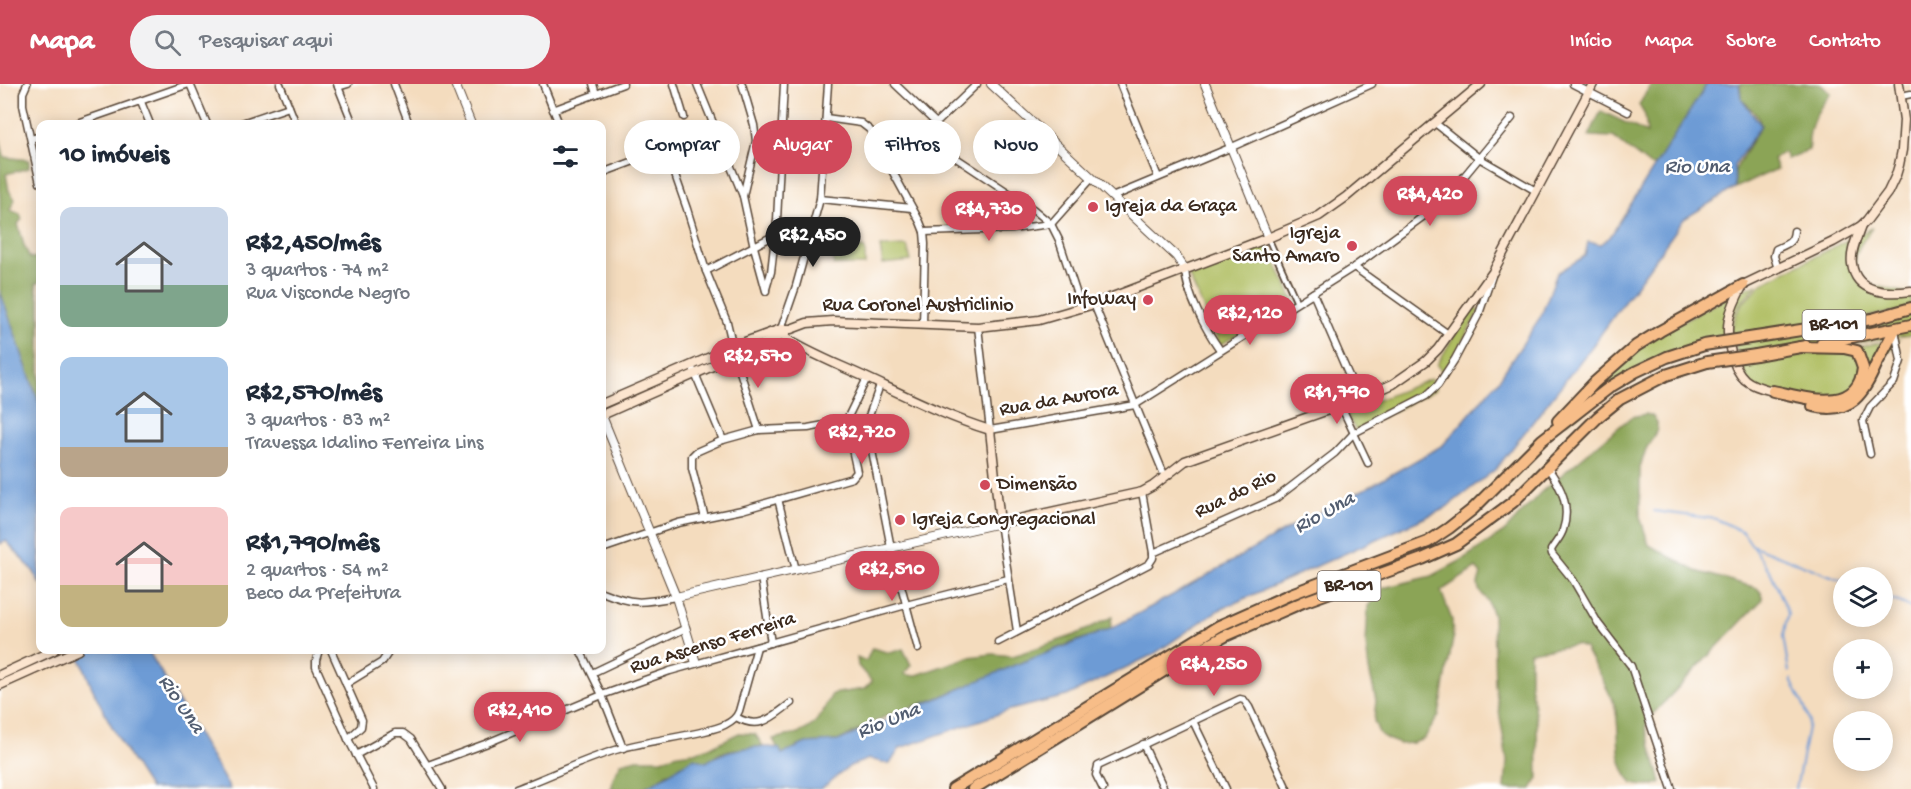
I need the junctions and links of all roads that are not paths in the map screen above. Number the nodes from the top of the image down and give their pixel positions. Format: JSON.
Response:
{"nodes":[{"id":1,"x":190,"y":84,"type":"edge"},
{"id":2,"x":280,"y":84,"type":"edge"},
{"id":3,"x":348,"y":84,"type":"edge"},
{"id":4,"x":394,"y":84,"type":"edge"},
{"id":5,"x":455,"y":84,"type":"edge"},
{"id":6,"x":543,"y":84,"type":"edge"},
{"id":7,"x":592,"y":84,"type":"edge"},
{"id":8,"x":623,"y":84,"type":"edge"},
{"id":9,"x":674,"y":84,"type":"edge"},
{"id":10,"x":697,"y":84,"type":"edge"},
{"id":11,"x":742,"y":84,"type":"edge"},
{"id":12,"x":784,"y":84,"type":"edge"},
{"id":13,"x":828,"y":84,"type":"edge"},
{"id":14,"x":895,"y":84,"type":"edge"},
{"id":15,"x":977,"y":84,"type":"edge"},
{"id":16,"x":991,"y":84,"type":"edge"},
{"id":17,"x":1120,"y":84,"type":"edge"},
{"id":18,"x":1205,"y":84,"type":"edge"},
{"id":19,"x":1372,"y":84,"type":"edge"},
{"id":20,"x":1481,"y":84,"type":"edge"},
{"id":21,"x":1573,"y":84,"type":"edge"},
{"id":22,"x":1593,"y":84,"type":"edge"},
{"id":23,"x":1899,"y":84,"type":"edge"},
{"id":24,"x":26,"y":86,"type":"edge"},
{"id":25,"x":338,"y":86,"type":"edge"},
{"id":26,"x":1589,"y":93,"type":"junction"},
{"id":27,"x":596,"y":94,"type":"junction"},
{"id":28,"x":1911,"y":94,"type":"edge"},
{"id":29,"x":1901,"y":96,"type":"junction"},
{"id":30,"x":141,"y":102,"type":"junction"},
{"id":31,"x":289,"y":107,"type":"junction"},
{"id":32,"x":553,"y":110,"type":"junction"},
{"id":33,"x":1628,"y":112,"type":"dead end"},
{"id":34,"x":684,"y":117,"type":"dead end"},
{"id":35,"x":826,"y":118,"type":"junction"},
{"id":36,"x":1512,"y":118,"type":"dead end"},
{"id":37,"x":86,"y":120,"type":"edge"},
{"id":38,"x":148,"y":120,"type":"edge"},
{"id":39,"x":205,"y":120,"type":"edge"},
{"id":40,"x":250,"y":120,"type":"edge"},
{"id":41,"x":294,"y":120,"type":"edge"},
{"id":42,"x":351,"y":120,"type":"edge"},
{"id":43,"x":408,"y":120,"type":"edge"},
{"id":44,"x":469,"y":120,"type":"edge"},
{"id":45,"x":557,"y":120,"type":"edge"},
{"id":46,"x":933,"y":120,"type":"edge"},
{"id":47,"x":939,"y":120,"type":"edge"},
{"id":48,"x":1435,"y":123,"type":"junction"},
{"id":49,"x":864,"y":124,"type":"edge"},
{"id":50,"x":36,"y":137,"type":"edge"},
{"id":51,"x":31,"y":139,"type":"junction"},
{"id":52,"x":1232,"y":147,"type":"junction"},
{"id":53,"x":1479,"y":159,"type":"junction"},
{"id":54,"x":961,"y":162,"type":"edge"},
{"id":55,"x":36,"y":163,"type":"edge"},
{"id":56,"x":606,"y":172,"type":"edge"},
{"id":57,"x":895,"y":174,"type":"edge"},
{"id":58,"x":1092,"y":177,"type":"junction"},
{"id":59,"x":1158,"y":177,"type":"junction"},
{"id":60,"x":1536,"y":191,"type":"junction"},
{"id":61,"x":743,"y":196,"type":"junction"},
{"id":62,"x":1112,"y":196,"type":"junction"},
{"id":63,"x":1014,"y":197,"type":"junction"},
{"id":64,"x":820,"y":199,"type":"junction"},
{"id":65,"x":912,"y":208,"type":"junction"},
{"id":66,"x":1051,"y":224,"type":"junction"},
{"id":67,"x":1861,"y":226,"type":"junction"},
{"id":68,"x":999,"y":230,"type":"junction"},
{"id":69,"x":1794,"y":231,"type":"dead end"},
{"id":70,"x":924,"y":232,"type":"junction"},
{"id":71,"x":775,"y":236,"type":"junction"},
{"id":72,"x":1268,"y":238,"type":"junction"},
{"id":73,"x":754,"y":247,"type":"junction"},
{"id":74,"x":1354,"y":267,"type":"junction"},
{"id":75,"x":1185,"y":269,"type":"junction"},
{"id":76,"x":1778,"y":269,"type":"junction"},
{"id":77,"x":706,"y":272,"type":"junction"},
{"id":78,"x":1493,"y":272,"type":"junction"},
{"id":79,"x":1743,"y":285,"type":"junction"},
{"id":80,"x":1911,"y":291,"type":"edge"},
{"id":81,"x":1313,"y":293,"type":"junction"},
{"id":82,"x":1297,"y":303,"type":"junction"},
{"id":83,"x":1094,"y":304,"type":"junction"},
{"id":84,"x":1081,"y":308,"type":"junction"},
{"id":85,"x":1911,"y":308,"type":"edge"},
{"id":86,"x":923,"y":325,"type":"junction"},
{"id":87,"x":1911,"y":326,"type":"edge"},
{"id":88,"x":978,"y":327,"type":"junction"},
{"id":89,"x":1895,"y":329,"type":"junction"},
{"id":90,"x":781,"y":332,"type":"junction"},
{"id":91,"x":1448,"y":334,"type":"junction"},
{"id":92,"x":1800,"y":347,"type":"junction"},
{"id":93,"x":1220,"y":350,"type":"junction"},
{"id":94,"x":734,"y":352,"type":"junction"},
{"id":95,"x":693,"y":370,"type":"junction"},
{"id":96,"x":867,"y":378,"type":"junction"},
{"id":97,"x":880,"y":385,"type":"junction"},
{"id":98,"x":1773,"y":391,"type":"junction"},
{"id":99,"x":637,"y":394,"type":"junction"},
{"id":100,"x":1359,"y":399,"type":"junction"},
{"id":101,"x":606,"y":403,"type":"edge"},
{"id":102,"x":1135,"y":405,"type":"junction"},
{"id":103,"x":1341,"y":406,"type":"junction"},
{"id":104,"x":606,"y":413,"type":"edge"},
{"id":105,"x":846,"y":422,"type":"junction"},
{"id":106,"x":606,"y":426,"type":"edge"},
{"id":107,"x":759,"y":430,"type":"junction"},
{"id":108,"x":990,"y":430,"type":"junction"},
{"id":109,"x":1354,"y":433,"type":"junction"},
{"id":110,"x":723,"y":440,"type":"junction"},
{"id":111,"x":1542,"y":440,"type":"junction"},
{"id":112,"x":1870,"y":454,"type":"dead end"},
{"id":113,"x":1368,"y":463,"type":"dead end"},
{"id":114,"x":1548,"y":468,"type":"junction"},
{"id":115,"x":1165,"y":477,"type":"junction"},
{"id":116,"x":1142,"y":492,"type":"junction"},
{"id":117,"x":778,"y":499,"type":"junction"},
{"id":118,"x":705,"y":518,"type":"junction"},
{"id":119,"x":1000,"y":523,"type":"junction"},
{"id":120,"x":650,"y":532,"type":"junction"},
{"id":121,"x":606,"y":548,"type":"edge"},
{"id":122,"x":891,"y":548,"type":"junction"},
{"id":123,"x":1153,"y":553,"type":"junction"},
{"id":124,"x":796,"y":570,"type":"junction"},
{"id":125,"x":761,"y":577,"type":"junction"},
{"id":126,"x":1008,"y":579,"type":"junction"},
{"id":127,"x":606,"y":593,"type":"edge"},
{"id":128,"x":676,"y":597,"type":"junction"},
{"id":129,"x":906,"y":605,"type":"junction"},
{"id":130,"x":686,"y":628,"type":"junction"},
{"id":131,"x":1017,"y":631,"type":"junction"},
{"id":132,"x":998,"y":642,"type":"dead end"},
{"id":133,"x":771,"y":643,"type":"junction"},
{"id":134,"x":757,"y":647,"type":"junction"},
{"id":135,"x":918,"y":649,"type":"dead end"},
{"id":136,"x":45,"y":654,"type":"edge"},
{"id":137,"x":68,"y":654,"type":"edge"},
{"id":138,"x":318,"y":654,"type":"edge"},
{"id":139,"x":333,"y":654,"type":"edge"},
{"id":140,"x":387,"y":654,"type":"edge"},
{"id":141,"x":582,"y":654,"type":"edge"},
{"id":142,"x":696,"y":663,"type":"junction"},
{"id":143,"x":592,"y":673,"type":"junction"},
{"id":144,"x":0,"y":675,"type":"edge"},
{"id":145,"x":346,"y":684,"type":"junction"},
{"id":146,"x":0,"y":686,"type":"edge"},
{"id":147,"x":602,"y":695,"type":"junction"},
{"id":148,"x":790,"y":703,"type":"dead end"},
{"id":149,"x":736,"y":717,"type":"junction"},
{"id":150,"x":1193,"y":721,"type":"junction"},
{"id":151,"x":348,"y":739,"type":"junction"},
{"id":152,"x":1143,"y":744,"type":"junction"},
{"id":153,"x":623,"y":748,"type":"junction"},
{"id":154,"x":356,"y":754,"type":"junction"},
{"id":155,"x":428,"y":765,"type":"junction"},
{"id":156,"x":374,"y":789,"type":"edge"},
{"id":157,"x":442,"y":789,"type":"edge"},
{"id":158,"x":516,"y":789,"type":"edge"},
{"id":159,"x":953,"y":789,"type":"edge"},
{"id":160,"x":973,"y":789,"type":"edge"},
{"id":161,"x":1103,"y":789,"type":"edge"},
{"id":162,"x":1164,"y":789,"type":"edge"},
{"id":163,"x":1226,"y":789,"type":"edge"},
{"id":164,"x":1287,"y":789,"type":"edge"},
{"id":165,"x":1672,"y":789,"type":"edge"}],
"edges":[{"from":1,"to":30,"type":"street"},
{"from":1,"to":39,"type":"street"},
{"from":2,"to":31,"type":"street"},
{"from":3,"to":25,"type":"street"},
{"from":4,"to":43,"type":"street"},
{"from":5,"to":44,"type":"street"},
{"from":6,"to":32,"type":"street"},
{"from":7,"to":27,"type":"street"},
{"from":8,"to":27,"type":"street"},
{"from":9,"to":34,"type":"street"},
{"from":10,"to":61,"type":"street"},
{"from":11,"to":61,"type":"street"},
{"from":12,"to":71,"type":"street"},
{"from":13,"to":35,"type":"street"},
{"from":14,"to":46,"type":"street"},
{"from":15,"to":47,"type":"street"},
{"from":16,"to":58,"type":"street"},
{"from":17,"to":59,"type":"street"},
{"from":18,"to":52,"type":"street"},
{"from":19,"to":52,"type":"street"},
{"from":20,"to":48,"type":"main road","name":"Rua Coronel Austriclinio"},
{"from":21,"to":26,"type":"street"},
{"from":22,"to":26,"type":"main road"},
{"from":23,"to":29,"type":"main road"},
{"from":24,"to":51,"type":"street"},
{"from":25,"to":42,"type":"street"},
{"from":26,"to":33,"type":"street"},
{"from":26,"to":60,"type":"main road"},
{"from":27,"to":32,"type":"street"},
{"from":28,"to":29,"type":"street"},
{"from":29,"to":67,"type":"main road"},
{"from":30,"to":37,"type":"street"},
{"from":30,"to":38,"type":"street"},
{"from":31,"to":40,"type":"street"},
{"from":31,"to":41,"type":"street"},
{"from":32,"to":45,"type":"street"},
{"from":35,"to":49,"type":"street"},
{"from":35,"to":64,"type":"street"},
{"from":36,"to":53,"type":"street"},
{"from":48,"to":53,"type":"street"},
{"from":48,"to":72,"type":"main road","name":"Rua Coronel Austriclinio"},
{"from":50,"to":51,"type":"street"},
{"from":51,"to":55,"type":"street"},
{"from":52,"to":59,"type":"street"},
{"from":52,"to":72,"type":"street"},
{"from":53,"to":60,"type":"street"},
{"from":53,"to":74,"type":"street"},
{"from":54,"to":63,"type":"street"},
{"from":56,"to":77,"type":"street"},
{"from":57,"to":65,"type":"street"},
{"from":58,"to":62,"type":"street"},
{"from":58,"to":66,"type":"street"},
{"from":59,"to":62,"type":"street"},
{"from":60,"to":78,"type":"main road"},
{"from":61,"to":73,"type":"street"},
{"from":62,"to":75,"type":"street"},
{"from":63,"to":66,"type":"street"},
{"from":63,"to":68,"type":"street"},
{"from":64,"to":65,"type":"street"},
{"from":64,"to":90,"type":"street"},
{"from":65,"to":70,"type":"street"},
{"from":66,"to":68,"type":"street"},
{"from":66,"to":84,"type":"street"},
{"from":67,"to":76,"type":"main road"},
{"from":67,"to":80,"type":"main road"},
{"from":68,"to":70,"type":"street"},
{"from":69,"to":76,"type":"street"},
{"from":70,"to":86,"type":"street"},
{"from":71,"to":73,"type":"street"},
{"from":71,"to":73,"type":"street"},
{"from":72,"to":75,"type":"main road","name":"Rua Coronel Austriclinio"},
{"from":72,"to":82,"type":"street"},
{"from":73,"to":77,"type":"street"},
{"from":74,"to":81,"type":"street"},
{"from":74,"to":91,"type":"street"},
{"from":75,"to":83,"type":"main road","name":"Rua Coronel Austriclinio"},
{"from":75,"to":93,"type":"street"},
{"from":76,"to":79,"type":"main road"},
{"from":77,"to":94,"type":"street"},
{"from":78,"to":91,"type":"main road"},
{"from":78,"to":109,"type":"street","name":"Rua do Rio"},
{"from":79,"to":98,"type":"main road"},
{"from":79,"to":111,"type":"highway"},
{"from":81,"to":82,"type":"street"},
{"from":81,"to":100,"type":"street"},
{"from":82,"to":93,"type":"street"},
{"from":83,"to":84,"type":"main road","name":"Rua Coronel Austriclinio"},
{"from":83,"to":102,"type":"street"},
{"from":84,"to":88,"type":"main road","name":"Rua Coronel Austriclinio"},
{"from":85,"to":111,"type":"highway","number":"BR-101","bridge":true},
{"from":86,"to":88,"type":"main road","name":"Rua Coronel Austriclinio"},
{"from":86,"to":90,"type":"main road","name":"Rua Coronel Austriclinio"},
{"from":87,"to":89,"type":"highway","number":"BR-101"},
{"from":88,"to":108,"type":"street"},
{"from":89,"to":92,"type":"highway","number":"BR-101"},
{"from":89,"to":98,"type":"highway"},
{"from":89,"to":112,"type":"street"},
{"from":90,"to":94,"type":"main road"},
{"from":90,"to":96,"type":"main road"},
{"from":91,"to":100,"type":"main road"},
{"from":92,"to":98,"type":"highway"},
{"from":92,"to":114,"type":"highway","number":"BR-101","bridge":true},
{"from":93,"to":102,"type":"street"},
{"from":94,"to":95,"type":"main road"},
{"from":94,"to":107,"type":"street"},
{"from":95,"to":99,"type":"main road"},
{"from":95,"to":110,"type":"street"},
{"from":96,"to":97,"type":"main road"},
{"from":96,"to":105,"type":"street"},
{"from":97,"to":108,"type":"main road"},
{"from":97,"to":122,"type":"street"},
{"from":99,"to":101,"type":"main road"},
{"from":99,"to":104,"type":"main road"},
{"from":100,"to":103,"type":"main road"},
{"from":102,"to":108,"type":"street","name":"Rua da Aurora"},
{"from":102,"to":115,"type":"street"},
{"from":103,"to":109,"type":"street"},
{"from":103,"to":115,"type":"main road"},
{"from":105,"to":107,"type":"street"},
{"from":105,"to":117,"type":"street"},
{"from":106,"to":120,"type":"street"},
{"from":107,"to":110,"type":"street"},
{"from":108,"to":119,"type":"main road"},
{"from":109,"to":113,"type":"street"},
{"from":109,"to":123,"type":"street","name":"Rua do Rio"},
{"from":110,"to":118,"type":"street"},
{"from":111,"to":159,"type":"highway","number":"BR-101"},
{"from":114,"to":160,"type":"highway","number":"BR-101"},
{"from":114,"to":165,"type":"street"},
{"from":115,"to":116,"type":"main road"},
{"from":116,"to":119,"type":"main road"},
{"from":116,"to":123,"type":"street"},
{"from":117,"to":118,"type":"street"},
{"from":117,"to":124,"type":"street"},
{"from":118,"to":120,"type":"street"},
{"from":119,"to":122,"type":"street"},
{"from":119,"to":126,"type":"street"},
{"from":120,"to":121,"type":"street"},
{"from":120,"to":128,"type":"street"},
{"from":122,"to":124,"type":"street"},
{"from":122,"to":129,"type":"street"},
{"from":123,"to":131,"type":"street","name":"Rua do Rio"},
{"from":124,"to":125,"type":"street"},
{"from":125,"to":128,"type":"street"},
{"from":125,"to":133,"type":"street"},
{"from":126,"to":129,"type":"street","name":"Rua Ascenso Ferreira"},
{"from":126,"to":131,"type":"street"},
{"from":127,"to":128,"type":"street"},
{"from":128,"to":130,"type":"street"},
{"from":129,"to":133,"type":"street","name":"Rua Ascenso Ferreira"},
{"from":129,"to":135,"type":"street"},
{"from":130,"to":142,"type":"street"},
{"from":130,"to":143,"type":"street"},
{"from":131,"to":132,"type":"street","name":"Rua do Rio"},
{"from":133,"to":134,"type":"street","name":"Rua Ascenso Ferreira"},
{"from":134,"to":142,"type":"street","name":"Rua Ascenso Ferreira"},
{"from":134,"to":149,"type":"street"},
{"from":136,"to":144,"type":"main road"},
{"from":137,"to":146,"type":"main road"},
{"from":138,"to":151,"type":"street"},
{"from":139,"to":145,"type":"street"},
{"from":140,"to":145,"type":"street"},
{"from":141,"to":143,"type":"street"},
{"from":142,"to":147,"type":"street","name":"Rua Ascenso Ferreira"},
{"from":143,"to":147,"type":"street"},
{"from":145,"to":151,"type":"street"},
{"from":147,"to":153,"type":"street"},
{"from":147,"to":155,"type":"street","name":"Rua Ascenso Ferreira"},
{"from":148,"to":149,"type":"street"},
{"from":149,"to":153,"type":"street"},
{"from":150,"to":152,"type":"street"},
{"from":150,"to":163,"type":"street"},
{"from":150,"to":164,"type":"street"},
{"from":151,"to":154,"type":"street"},
{"from":152,"to":161,"type":"street"},
{"from":152,"to":162,"type":"street"},
{"from":153,"to":158,"type":"street"},
{"from":154,"to":155,"type":"street"},
{"from":154,"to":156,"type":"street"},
{"from":155,"to":157,"type":"street"}]}
